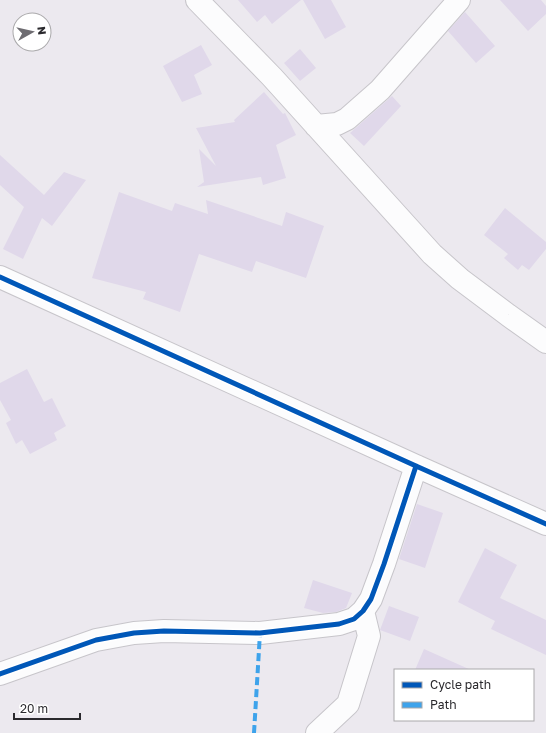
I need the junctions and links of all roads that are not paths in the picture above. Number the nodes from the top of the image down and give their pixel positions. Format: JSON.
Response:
{"nodes":[{"id":1,"x":197,"y":0,"type":"edge"},
{"id":2,"x":459,"y":0,"type":"edge"},
{"id":3,"x":316,"y":126,"type":"junction"},
{"id":4,"x":0,"y":277,"type":"edge"},
{"id":5,"x":543,"y":333,"type":"edge"},
{"id":6,"x":416,"y":466,"type":"junction"},
{"id":7,"x":546,"y":524,"type":"edge"},
{"id":8,"x":363,"y":611,"type":"junction"},
{"id":9,"x":0,"y":674,"type":"edge"},
{"id":10,"x":316,"y":733,"type":"edge"}],
"edges":[{"from":1,"to":3,"type":"street"},
{"from":2,"to":3,"type":"street"},
{"from":3,"to":5,"type":"street"},
{"from":4,"to":6,"type":"street"},
{"from":6,"to":7,"type":"street"},
{"from":6,"to":8,"type":"street"},
{"from":8,"to":9,"type":"street"},
{"from":8,"to":10,"type":"street"}]}
